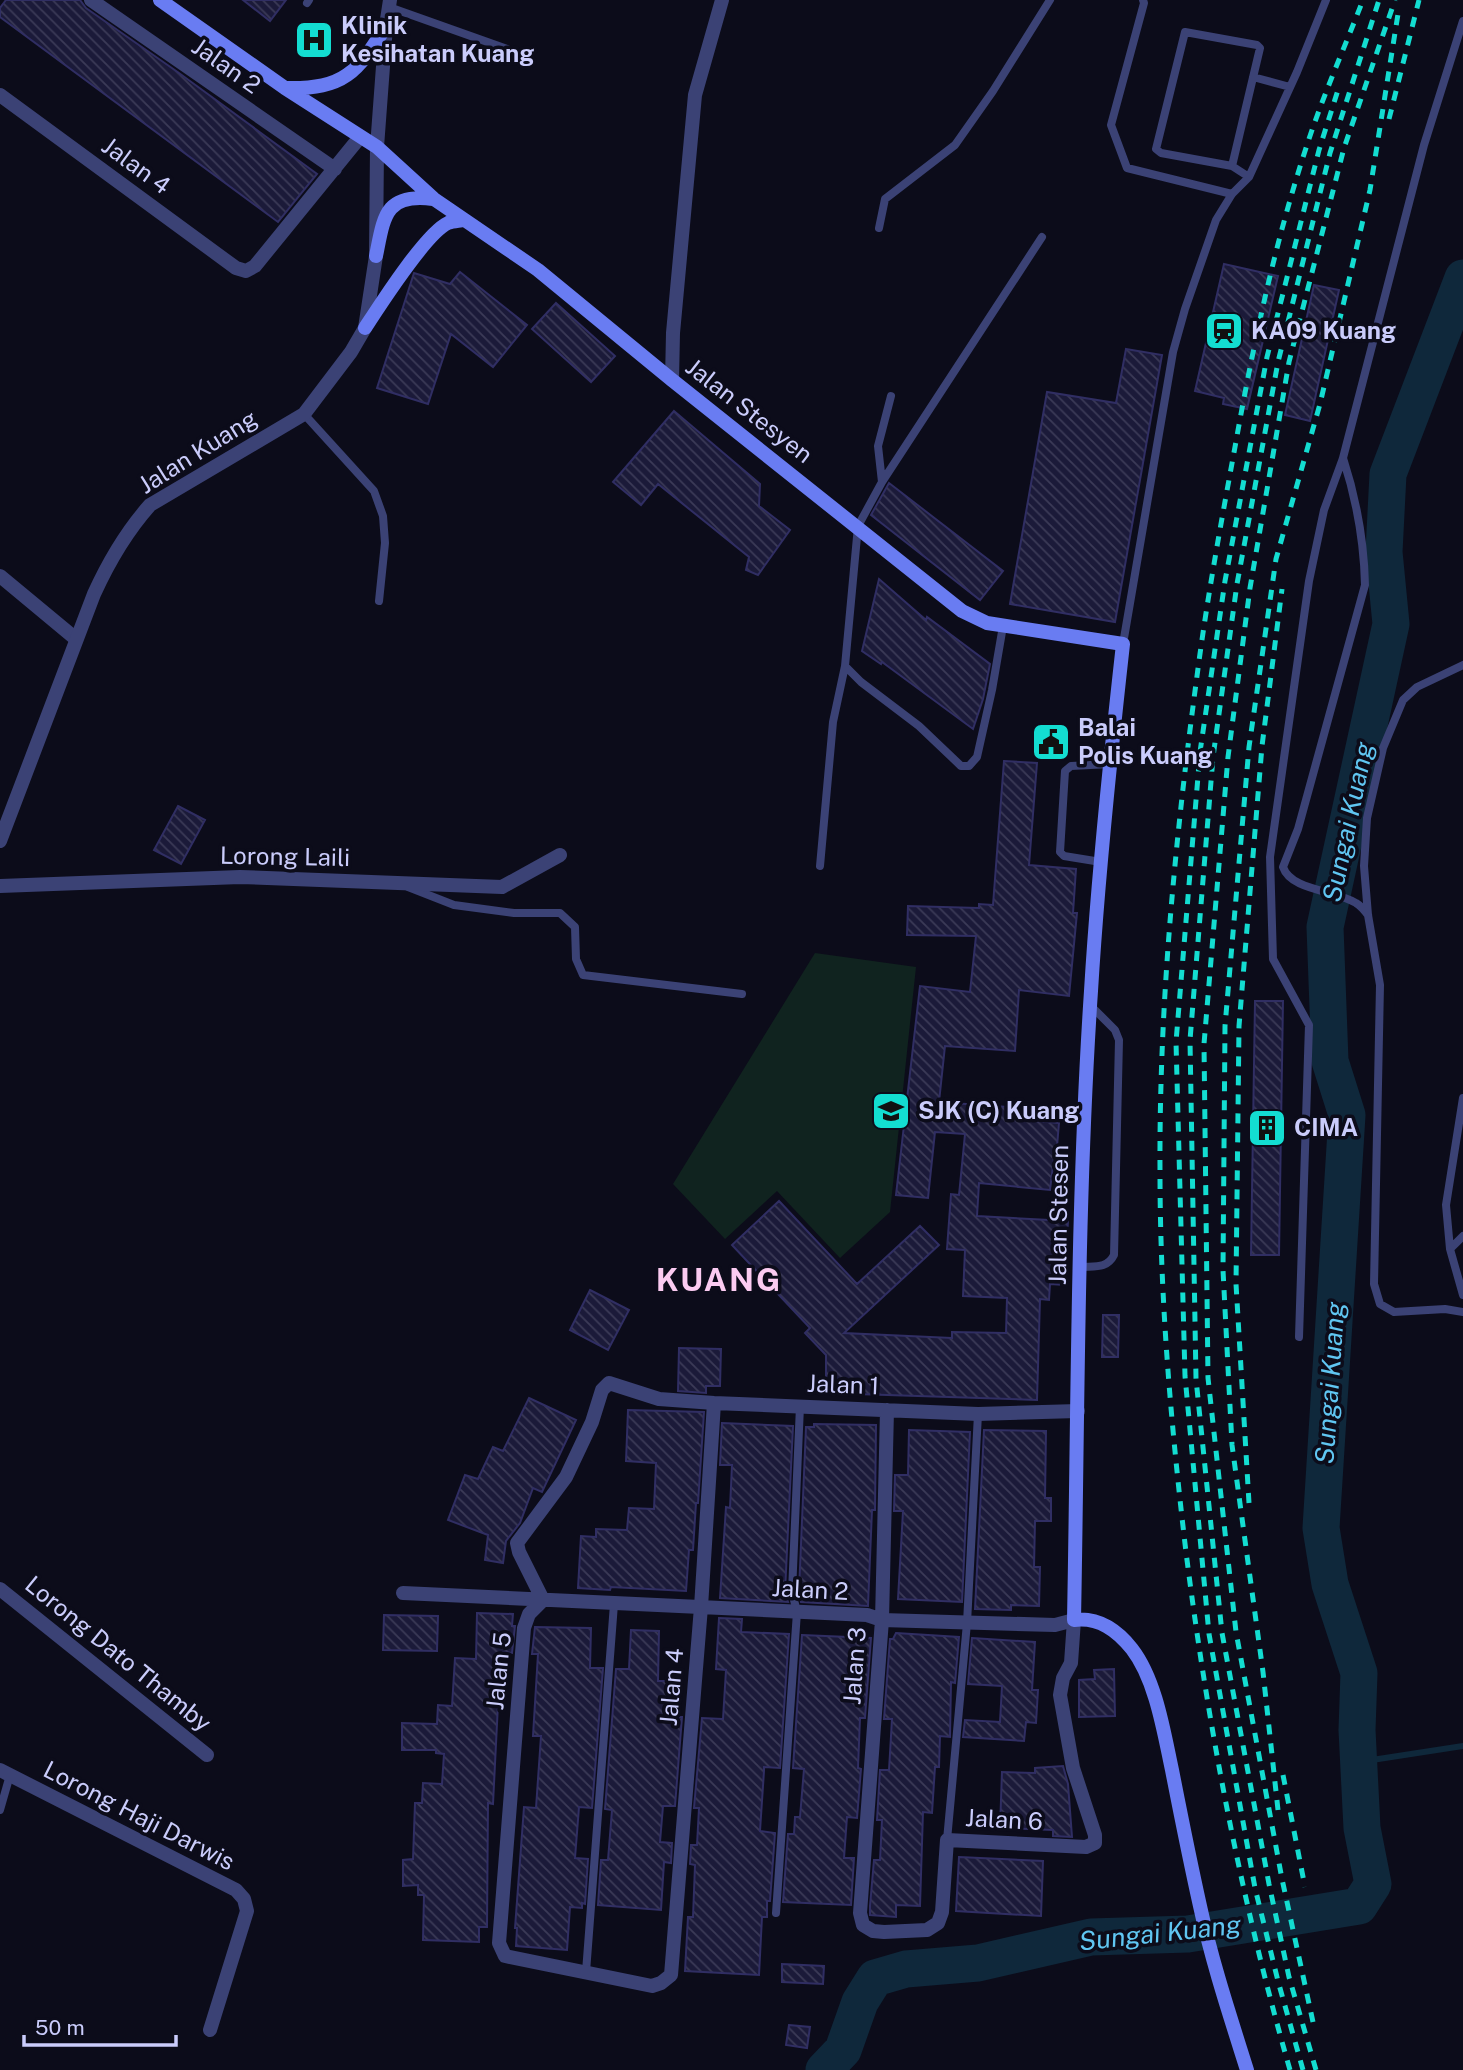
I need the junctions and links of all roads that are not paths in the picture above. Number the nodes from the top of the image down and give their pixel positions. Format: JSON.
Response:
{"nodes":[{"id":1,"x":91,"y":0,"type":"edge"},
{"id":2,"x":160,"y":0,"type":"edge"},
{"id":3,"x":722,"y":0,"type":"edge"},
{"id":4,"x":1050,"y":0,"type":"edge"},
{"id":5,"x":1143,"y":0,"type":"edge"},
{"id":6,"x":1326,"y":0,"type":"edge"},
{"id":7,"x":390,"y":4,"type":"edge"},
{"id":8,"x":1463,"y":21,"type":"edge"},
{"id":9,"x":386,"y":26,"type":"junction"},
{"id":10,"x":521,"y":54,"type":"dead end"},
{"id":11,"x":1253,"y":77,"type":"junction"},
{"id":12,"x":1290,"y":87,"type":"junction"},
{"id":13,"x":285,"y":88,"type":"junction"},
{"id":14,"x":0,"y":95,"type":"edge"},
{"id":15,"x":360,"y":136,"type":"junction"},
{"id":16,"x":377,"y":147,"type":"junction"},
{"id":17,"x":1232,"y":166,"type":"junction"},
{"id":18,"x":335,"y":169,"type":"junction"},
{"id":19,"x":1249,"y":177,"type":"junction"},
{"id":20,"x":1232,"y":194,"type":"junction"},
{"id":21,"x":434,"y":199,"type":"junction"},
{"id":22,"x":464,"y":220,"type":"junction"},
{"id":23,"x":878,"y":228,"type":"dead end"},
{"id":24,"x":1042,"y":237,"type":"dead end"},
{"id":25,"x":376,"y":256,"type":"junction"},
{"id":26,"x":365,"y":328,"type":"junction"},
{"id":27,"x":672,"y":380,"type":"junction"},
{"id":28,"x":891,"y":396,"type":"dead end"},
{"id":29,"x":304,"y":414,"type":"junction"},
{"id":30,"x":1343,"y":458,"type":"junction"},
{"id":31,"x":882,"y":482,"type":"junction"},
{"id":32,"x":858,"y":526,"type":"junction"},
{"id":33,"x":0,"y":576,"type":"edge"},
{"id":34,"x":379,"y":601,"type":"dead end"},
{"id":35,"x":1003,"y":626,"type":"junction"},
{"id":36,"x":76,"y":639,"type":"junction"},
{"id":37,"x":1123,"y":644,"type":"junction"},
{"id":38,"x":1463,"y":665,"type":"edge"},
{"id":39,"x":845,"y":666,"type":"junction"},
{"id":40,"x":1110,"y":764,"type":"junction"},
{"id":41,"x":0,"y":841,"type":"edge"},
{"id":42,"x":560,"y":855,"type":"dead end"},
{"id":43,"x":1101,"y":862,"type":"junction"},
{"id":44,"x":820,"y":866,"type":"dead end"},
{"id":45,"x":398,"y":883,"type":"junction"},
{"id":46,"x":0,"y":886,"type":"edge"},
{"id":47,"x":1368,"y":915,"type":"junction"},
{"id":48,"x":742,"y":994,"type":"dead end"},
{"id":49,"x":1090,"y":1005,"type":"junction"},
{"id":50,"x":1463,"y":1098,"type":"edge"},
{"id":51,"x":1463,"y":1236,"type":"edge"},
{"id":52,"x":1450,"y":1249,"type":"junction"},
{"id":53,"x":1081,"y":1267,"type":"junction"},
{"id":54,"x":1463,"y":1296,"type":"edge"},
{"id":55,"x":1463,"y":1312,"type":"edge"},
{"id":56,"x":1298,"y":1338,"type":"dead end"},
{"id":57,"x":714,"y":1403,"type":"junction"},
{"id":58,"x":800,"y":1406,"type":"junction"},
{"id":59,"x":887,"y":1409,"type":"junction"},
{"id":60,"x":1078,"y":1411,"type":"junction"},
{"id":61,"x":978,"y":1414,"type":"junction"},
{"id":62,"x":0,"y":1588,"type":"edge"},
{"id":63,"x":403,"y":1593,"type":"dead end"},
{"id":64,"x":543,"y":1600,"type":"junction"},
{"id":65,"x":614,"y":1604,"type":"junction"},
{"id":66,"x":701,"y":1607,"type":"junction"},
{"id":67,"x":797,"y":1612,"type":"junction"},
{"id":68,"x":882,"y":1620,"type":"junction"},
{"id":69,"x":1074,"y":1620,"type":"junction"},
{"id":70,"x":967,"y":1623,"type":"junction"},
{"id":71,"x":207,"y":1755,"type":"dead end"},
{"id":72,"x":5,"y":1773,"type":"edge"},
{"id":73,"x":0,"y":1810,"type":"edge"},
{"id":74,"x":947,"y":1840,"type":"junction"},
{"id":75,"x":776,"y":1913,"type":"dead end"},
{"id":76,"x":863,"y":1924,"type":"joint"},
{"id":77,"x":586,"y":1972,"type":"junction"},
{"id":78,"x":210,"y":2030,"type":"dead end"},
{"id":79,"x":1247,"y":2070,"type":"edge"}],
"edges":[{"from":1,"to":18,"type":"street","name":"Jalan 2"},
{"from":2,"to":13,"type":"main road","name":"Jalan Stesyen"},
{"from":3,"to":27,"type":"street"},
{"from":4,"to":23,"type":"lane"},
{"from":5,"to":20,"type":"lane"},
{"from":6,"to":12,"type":"lane"},
{"from":7,"to":9,"type":"street","name":"Jalan Kuang"},
{"from":7,"to":10,"type":"lane"},
{"from":8,"to":30,"type":"lane"},
{"from":9,"to":13,"type":"main road"},
{"from":9,"to":16,"type":"street","name":"Jalan Kuang"},
{"from":11,"to":12,"type":"lane"},
{"from":11,"to":17,"type":"lane"},
{"from":11,"to":17,"type":"lane"},
{"from":12,"to":19,"type":"lane"},
{"from":13,"to":15,"type":"main road","name":"Jalan Stesyen"},
{"from":14,"to":18,"type":"street","name":"Jalan 4"},
{"from":15,"to":16,"type":"main road","name":"Jalan Stesyen"},
{"from":15,"to":18,"type":"street"},
{"from":16,"to":21,"type":"main road","name":"Jalan Stesyen"},
{"from":16,"to":25,"type":"street","name":"Jalan Kuang"},
{"from":17,"to":19,"type":"lane"},
{"from":19,"to":20,"type":"lane"},
{"from":20,"to":37,"type":"lane"},
{"from":21,"to":22,"type":"main road","name":"Jalan Stesyen"},
{"from":21,"to":25,"type":"main road"},
{"from":22,"to":26,"type":"main road"},
{"from":22,"to":27,"type":"main road","name":"Jalan Stesyen"},
{"from":24,"to":31,"type":"lane"},
{"from":25,"to":26,"type":"street","name":"Jalan Kuang"},
{"from":26,"to":29,"type":"street","name":"Jalan Kuang"},
{"from":27,"to":32,"type":"main road","name":"Jalan Stesyen"},
{"from":28,"to":31,"type":"lane"},
{"from":29,"to":34,"type":"lane"},
{"from":29,"to":36,"type":"street","name":"Jalan Kuang"},
{"from":30,"to":47,"type":"lane"},
{"from":30,"to":56,"type":"lane"},
{"from":31,"to":32,"type":"lane"},
{"from":32,"to":35,"type":"main road","name":"Jalan Stesyen"},
{"from":32,"to":39,"type":"lane"},
{"from":33,"to":36,"type":"street"},
{"from":35,"to":37,"type":"main road","name":"Jalan Stesyen"},
{"from":35,"to":39,"type":"lane"},
{"from":36,"to":41,"type":"street","name":"Jalan Kuang"},
{"from":37,"to":40,"type":"main road","name":"Jalan Stesen"},
{"from":38,"to":47,"type":"lane"},
{"from":39,"to":44,"type":"lane"},
{"from":40,"to":43,"type":"main road","name":"Jalan Stesen"},
{"from":40,"to":43,"type":"lane"},
{"from":42,"to":45,"type":"street","name":"Lorong Laili"},
{"from":43,"to":49,"type":"main road","name":"Jalan Stesen"},
{"from":45,"to":46,"type":"street","name":"Lorong Laili"},
{"from":45,"to":48,"type":"lane"},
{"from":47,"to":55,"type":"lane"},
{"from":49,"to":53,"type":"main road","name":"Jalan Stesen"},
{"from":49,"to":53,"type":"lane"},
{"from":50,"to":52,"type":"lane"},
{"from":51,"to":52,"type":"lane"},
{"from":52,"to":54,"type":"lane"},
{"from":53,"to":60,"type":"main road","name":"Jalan Stesen"},
{"from":57,"to":58,"type":"street","name":"Jalan 1"},
{"from":57,"to":64,"type":"street","name":"Jalan 1"},
{"from":57,"to":66,"type":"street","name":"Jalan 4"},
{"from":58,"to":59,"type":"street","name":"Jalan 1"},
{"from":58,"to":67,"type":"lane"},
{"from":59,"to":61,"type":"street","name":"Jalan 1"},
{"from":59,"to":68,"type":"street","name":"Jalan 3"},
{"from":60,"to":61,"type":"street","name":"Jalan 1"},
{"from":60,"to":69,"type":"main road","name":"Jalan Stesen"},
{"from":61,"to":70,"type":"lane"},
{"from":62,"to":71,"type":"street","name":"Lorong Dato Thamby"},
{"from":63,"to":64,"type":"street","name":"Jalan 2"},
{"from":64,"to":65,"type":"street","name":"Jalan 2"},
{"from":64,"to":77,"type":"street","name":"Jalan 5"},
{"from":65,"to":66,"type":"street","name":"Jalan 2"},
{"from":65,"to":77,"type":"lane"},
{"from":66,"to":67,"type":"street","name":"Jalan 2"},
{"from":66,"to":77,"type":"street","name":"Jalan 4"},
{"from":67,"to":68,"type":"street","name":"Jalan 2"},
{"from":67,"to":75,"type":"lane"},
{"from":68,"to":70,"type":"street","name":"Jalan 2"},
{"from":68,"to":76,"type":"street","name":"Jalan 3"},
{"from":69,"to":70,"type":"street","name":"Jalan 2"},
{"from":69,"to":74,"type":"street","name":"Jalan 6"},
{"from":69,"to":79,"type":"main road"},
{"from":70,"to":74,"type":"lane"},
{"from":72,"to":73,"type":"lane"},
{"from":72,"to":78,"type":"street","name":"Lorong Haji Darwis"},
{"from":74,"to":76,"type":"street","name":"Jalan 6"}]}
